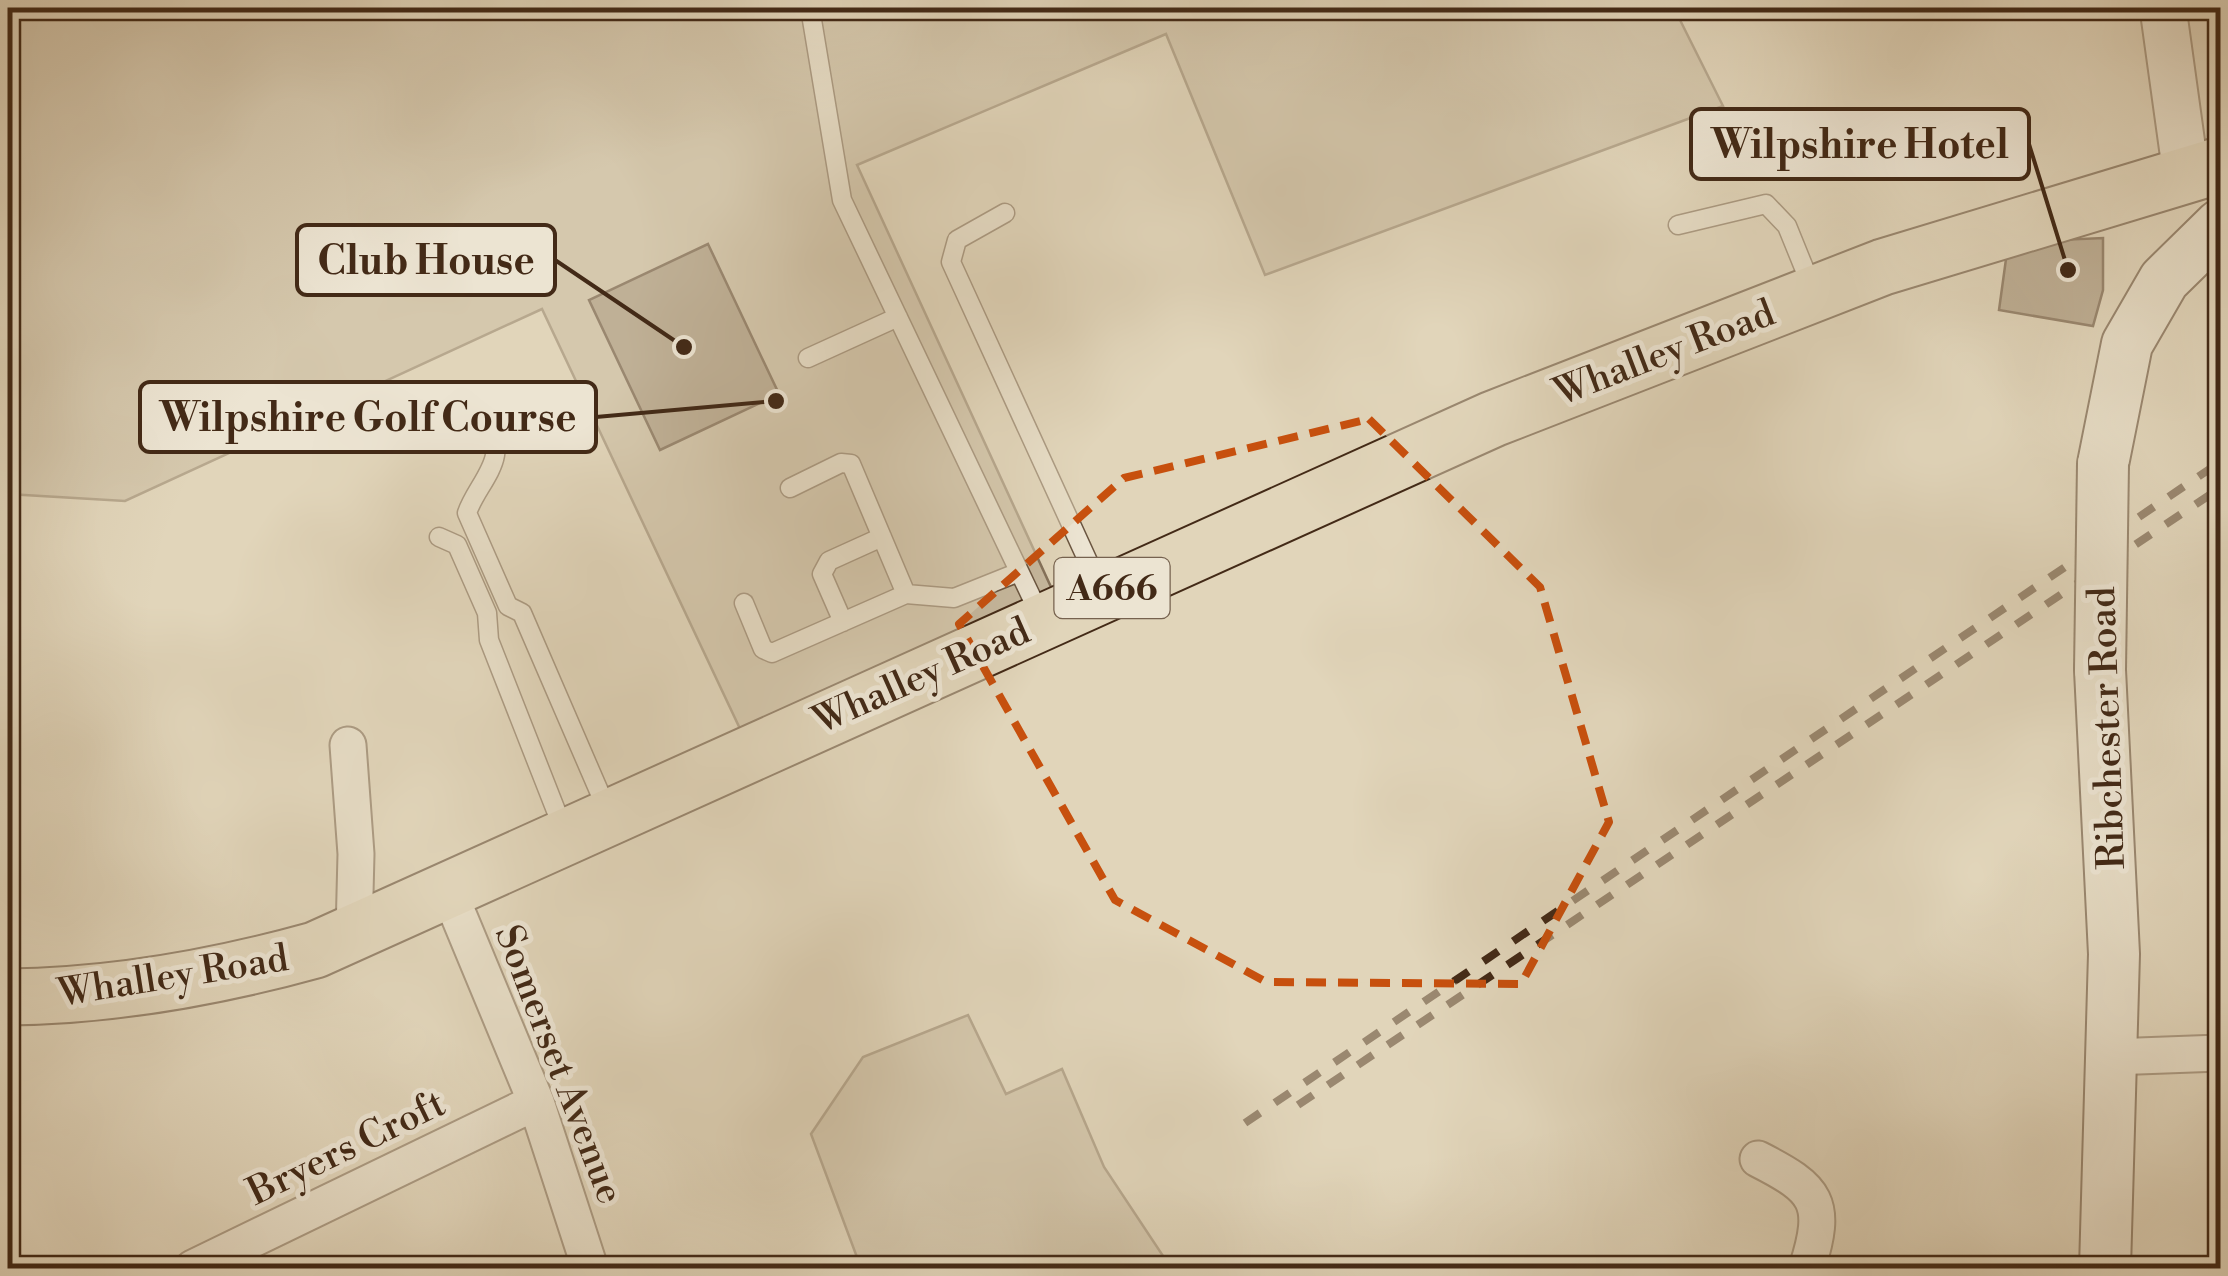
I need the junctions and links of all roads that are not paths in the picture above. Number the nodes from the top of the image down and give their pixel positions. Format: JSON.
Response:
{"nodes":[{"id":1,"x":810,"y":8,"type":"edge"},
{"id":2,"x":2163,"y":8,"type":"edge"},
{"id":3,"x":2203,"y":169,"type":"edge"},
{"id":4,"x":1005,"y":213,"type":"dead end"},
{"id":5,"x":2220,"y":224,"type":"edge"},
{"id":6,"x":1678,"y":225,"type":"dead end"},
{"id":7,"x":1814,"y":294,"type":"junction"},
{"id":8,"x":898,"y":317,"type":"junction"},
{"id":9,"x":808,"y":358,"type":"dead end"},
{"id":10,"x":474,"y":395,"type":"dead end"},
{"id":11,"x":790,"y":488,"type":"dead end"},
{"id":12,"x":882,"y":537,"type":"junction"},
{"id":13,"x":439,"y":538,"type":"dead end"},
{"id":14,"x":1020,"y":572,"type":"junction"},
{"id":15,"x":1102,"y":592,"type":"junction"},
{"id":16,"x":906,"y":594,"type":"junction"},
{"id":17,"x":744,"y":603,"type":"dead end"},
{"id":18,"x":1042,"y":620,"type":"junction"},
{"id":19,"x":844,"y":622,"type":"junction"},
{"id":20,"x":348,"y":745,"type":"dead end"},
{"id":21,"x":588,"y":826,"type":"junction"},
{"id":22,"x":448,"y":890,"type":"junction"},
{"id":23,"x":354,"y":933,"type":"junction"},
{"id":24,"x":8,"y":997,"type":"edge"},
{"id":25,"x":2220,"y":1052,"type":"edge"},
{"id":26,"x":2111,"y":1057,"type":"junction"},
{"id":27,"x":536,"y":1102,"type":"junction"},
{"id":28,"x":1758,"y":1158,"type":"dead end"},
{"id":29,"x":193,"y":1268,"type":"edge"},
{"id":30,"x":590,"y":1268,"type":"edge"},
{"id":31,"x":1807,"y":1268,"type":"edge"},
{"id":32,"x":2104,"y":1268,"type":"edge"}],
"edges":[{"from":1,"to":8,"type":"lane"},
{"from":2,"to":3,"type":"street"},
{"from":3,"to":7,"type":"highway","name":"Whalley Road","number":"A666"},
{"from":4,"to":15,"type":"lane"},
{"from":5,"to":26,"type":"main road","name":"Ribchester Road","bridge":true},
{"from":6,"to":7,"type":"lane"},
{"from":7,"to":15,"type":"highway","name":"Whalley Road","number":"A666"},
{"from":8,"to":9,"type":"lane"},
{"from":8,"to":14,"type":"lane"},
{"from":10,"to":21,"type":"lane"},
{"from":11,"to":12,"type":"lane"},
{"from":12,"to":16,"type":"lane"},
{"from":12,"to":19,"type":"lane"},
{"from":13,"to":21,"type":"lane"},
{"from":14,"to":16,"type":"lane"},
{"from":14,"to":18,"type":"lane"},
{"from":15,"to":18,"type":"highway","name":"Whalley Road","number":"A666"},
{"from":16,"to":19,"type":"lane"},
{"from":17,"to":19,"type":"lane"},
{"from":18,"to":21,"type":"highway","name":"Whalley Road","number":"A666"},
{"from":20,"to":23,"type":"street"},
{"from":21,"to":22,"type":"highway","name":"Whalley Road","number":"A666"},
{"from":22,"to":23,"type":"highway","name":"Whalley Road","number":"A666"},
{"from":22,"to":27,"type":"street","name":"Somerset Avenue"},
{"from":23,"to":24,"type":"highway","name":"Whalley Road","number":"A666"},
{"from":25,"to":26,"type":"street"},
{"from":26,"to":32,"type":"main road","name":"Ribchester Road"},
{"from":27,"to":29,"type":"street","name":"Bryers Croft"},
{"from":27,"to":30,"type":"street","name":"Somerset Avenue"},
{"from":28,"to":31,"type":"street"}]}
